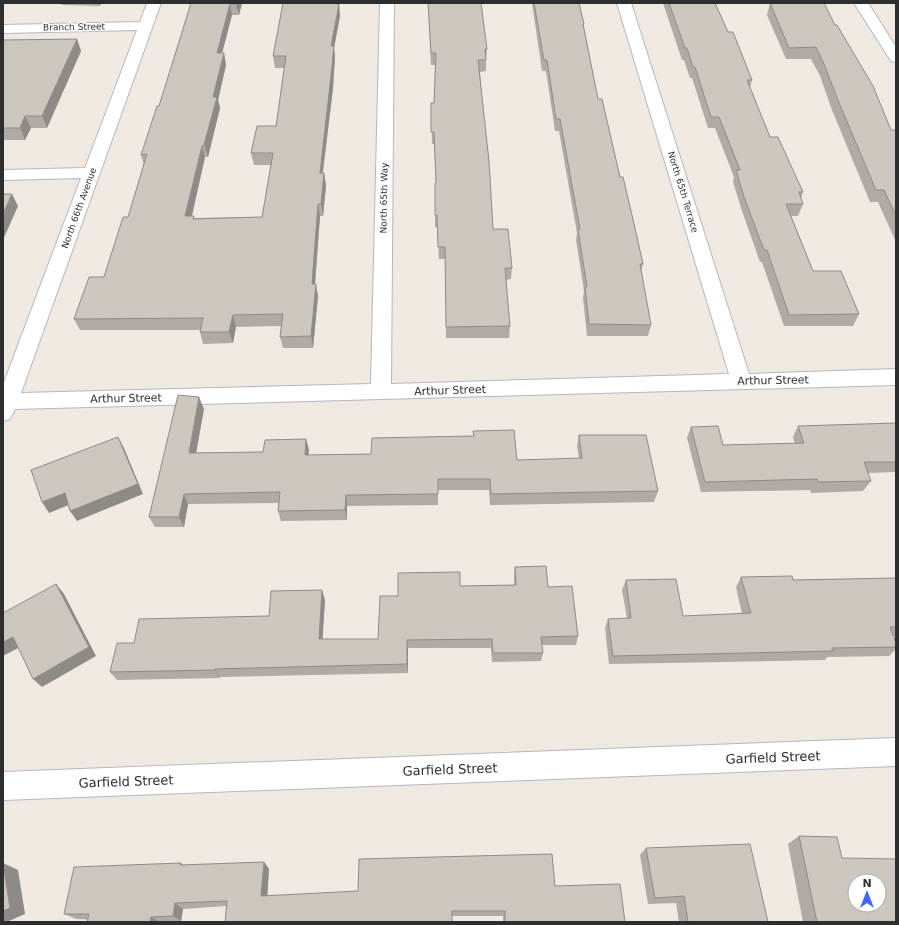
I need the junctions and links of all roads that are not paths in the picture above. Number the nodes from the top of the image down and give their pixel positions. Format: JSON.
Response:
{"nodes":[{"id":1,"x":154,"y":3,"type":"edge"},
{"id":2,"x":387,"y":3,"type":"edge"},
{"id":3,"x":624,"y":3,"type":"edge"},
{"id":4,"x":861,"y":3,"type":"edge"},
{"id":5,"x":146,"y":26,"type":"junction"},
{"id":6,"x":3,"y":29,"type":"edge"},
{"id":7,"x":896,"y":58,"type":"edge"},
{"id":8,"x":92,"y":173,"type":"junction"},
{"id":9,"x":3,"y":175,"type":"edge"},
{"id":10,"x":896,"y":377,"type":"edge"},
{"id":11,"x":741,"y":381,"type":"junction"},
{"id":12,"x":381,"y":392,"type":"junction"},
{"id":13,"x":4,"y":405,"type":"edge"},
{"id":14,"x":896,"y":752,"type":"edge"},
{"id":15,"x":3,"y":786,"type":"edge"}],
"edges":[{"from":1,"to":5,"type":"street","name":"North 66th Avenue"},
{"from":2,"to":12,"type":"street","name":"North 65th Way"},
{"from":3,"to":11,"type":"street","name":"North 65th Terrace"},
{"from":4,"to":7,"type":"street"},
{"from":5,"to":6,"type":"street","name":"Branch Street"},
{"from":5,"to":8,"type":"street","name":"North 66th Avenue"},
{"from":8,"to":9,"type":"street"},
{"from":8,"to":13,"type":"street","name":"North 66th Avenue"},
{"from":10,"to":11,"type":"street","name":"Arthur Street"},
{"from":11,"to":12,"type":"street","name":"Arthur Street"},
{"from":12,"to":13,"type":"street","name":"Arthur Street"},
{"from":14,"to":15,"type":"street","name":"Garfield Street"}]}
